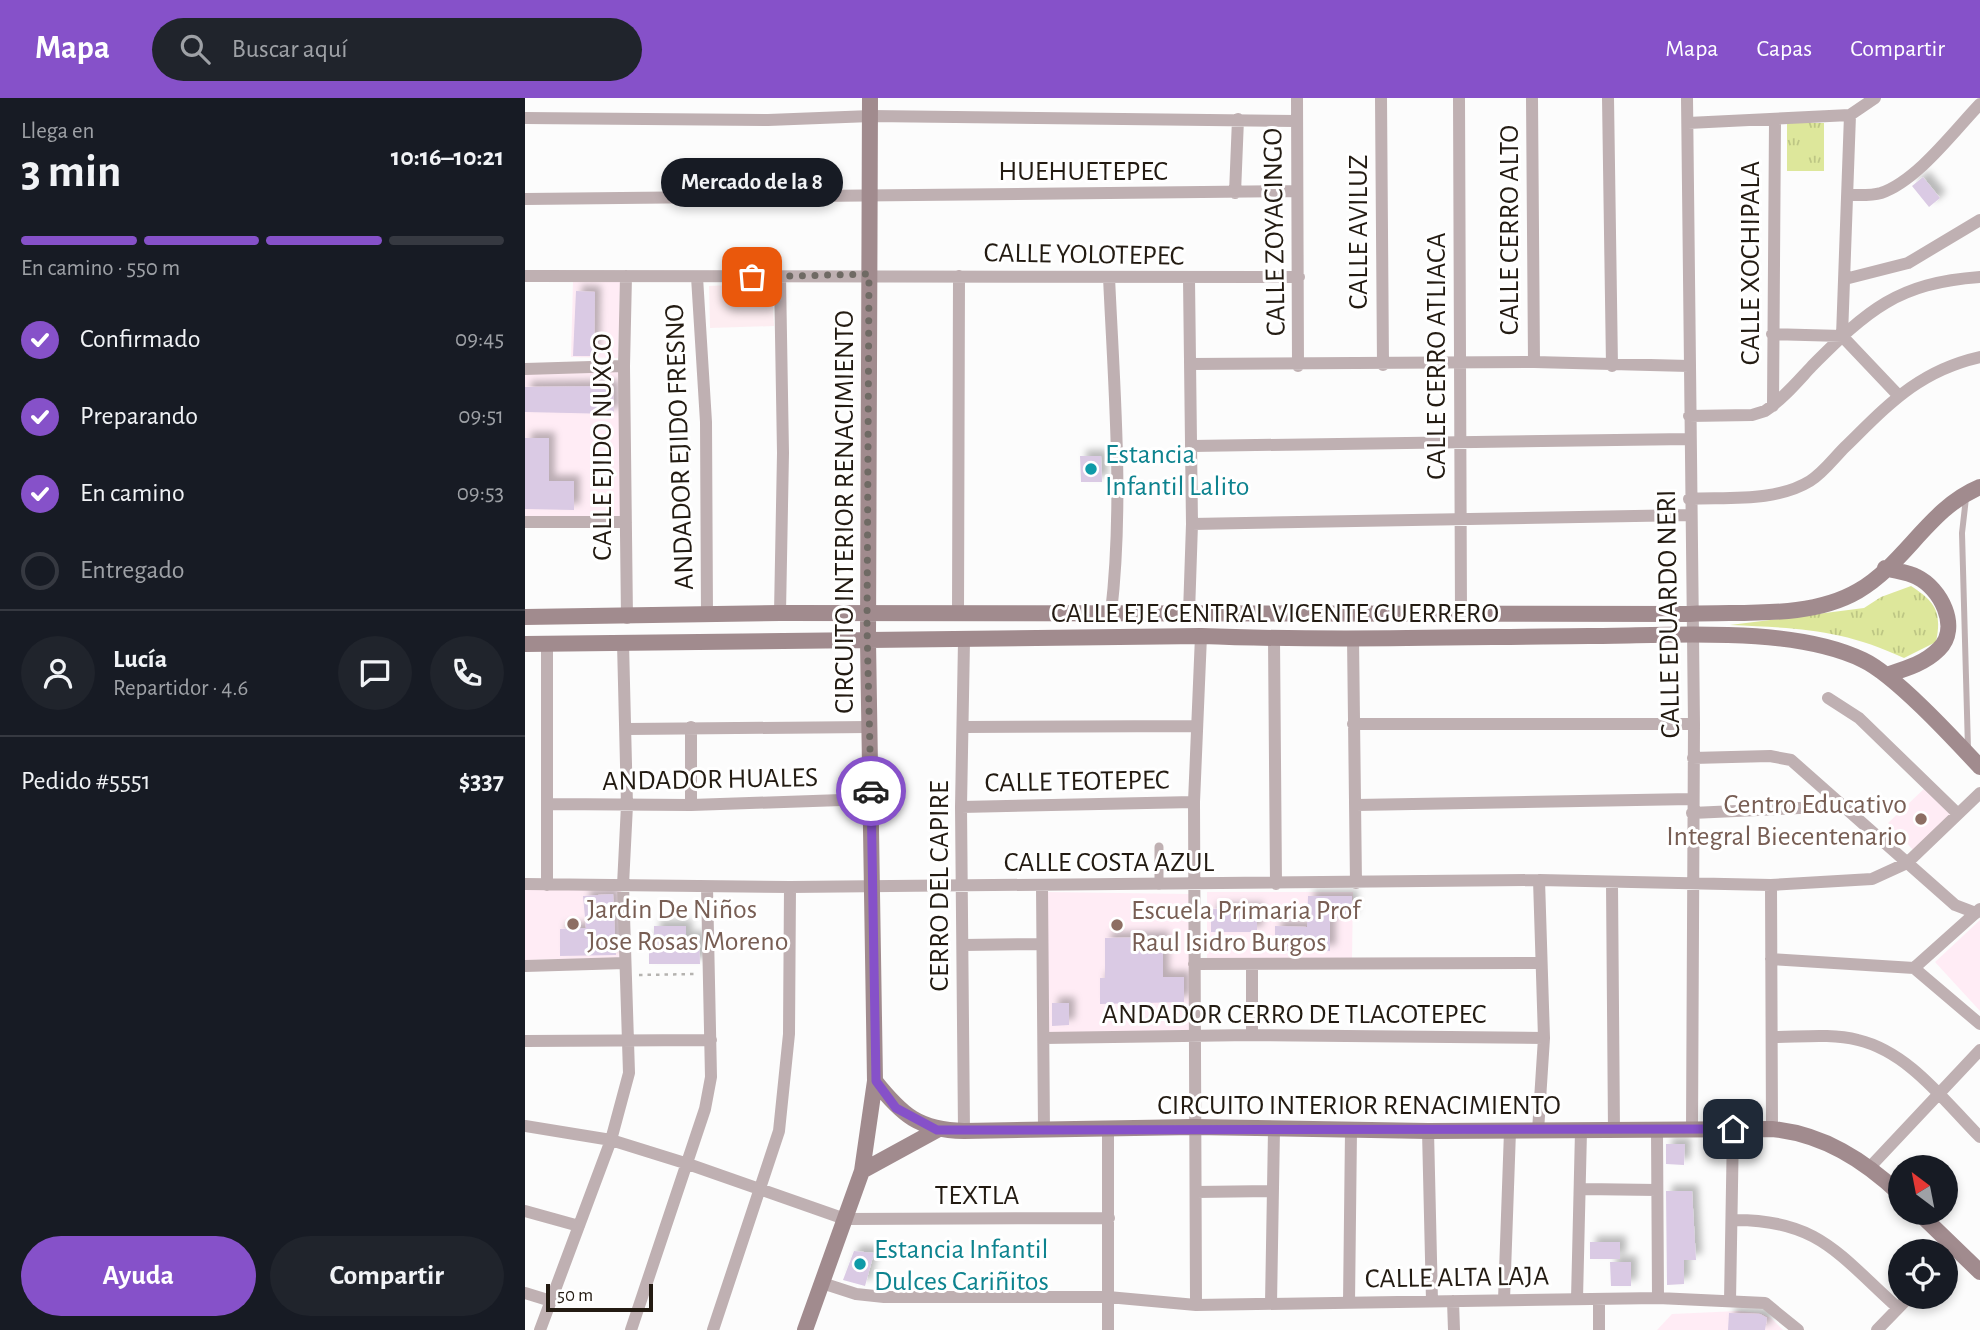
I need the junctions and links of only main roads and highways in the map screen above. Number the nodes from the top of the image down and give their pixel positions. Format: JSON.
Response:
{"nodes":[{"id":1,"x":870,"y":98,"type":"edge"},
{"id":2,"x":1973,"y":490,"type":"edge"},
{"id":3,"x":1885,"y":568,"type":"junction"},
{"id":4,"x":867,"y":613,"type":"junction"},
{"id":5,"x":525,"y":617,"type":"edge"},
{"id":6,"x":868,"y":641,"type":"junction"},
{"id":7,"x":525,"y":644,"type":"edge"},
{"id":8,"x":1886,"y":675,"type":"junction"},
{"id":9,"x":1974,"y":761,"type":"edge"},
{"id":10,"x":876,"y":1081,"type":"junction"},
{"id":11,"x":937,"y":1130,"type":"junction"},
{"id":12,"x":862,"y":1171,"type":"junction"},
{"id":13,"x":1888,"y":1183,"type":"edge"},
{"id":14,"x":1929,"y":1225,"type":"edge"},
{"id":15,"x":1940,"y":1239,"type":"edge"},
{"id":16,"x":1958,"y":1258,"type":"edge"},
{"id":17,"x":1980,"y":1272,"type":"edge"},
{"id":18,"x":805,"y":1330,"type":"edge"}],
"edges":[{"from":1,"to":4,"type":"main road","name":"CIRCUITO INTERIOR RENACIMIENTO"},
{"from":2,"to":3,"type":"main road","name":"CALLE EJE CENTRAL VICENTE GUERRERO"},
{"from":3,"to":4,"type":"main road","name":"CALLE EJE CENTRAL VICENTE GUERRERO"},
{"from":3,"to":8,"type":"main road"},
{"from":4,"to":5,"type":"main road","name":"CALLE EJE CENTRAL VICENTE GUERRERO"},
{"from":4,"to":6,"type":"main road","name":"CIRCUITO INTERIOR RENACIMIENTO"},
{"from":6,"to":7,"type":"main road","name":"CALLE EJE CENTRAL VICENTE GUERRERO"},
{"from":6,"to":8,"type":"main road","name":"CALLE EJE CENTRAL VICENTE GUERRERO"},
{"from":6,"to":10,"type":"main road","name":"CIRCUITO INTERIOR RENACIMIENTO"},
{"from":8,"to":9,"type":"main road","name":"CALLE EJE CENTRAL VICENTE GUERRERO"},
{"from":10,"to":11,"type":"main road","name":"CIRCUITO INTERIOR RENACIMIENTO"},
{"from":10,"to":12,"type":"main road"},
{"from":11,"to":12,"type":"main road"},
{"from":11,"to":13,"type":"main road","name":"CIRCUITO INTERIOR RENACIMIENTO"},
{"from":12,"to":18,"type":"main road"},
{"from":14,"to":15,"type":"main road"},
{"from":16,"to":17,"type":"main road"}]}
